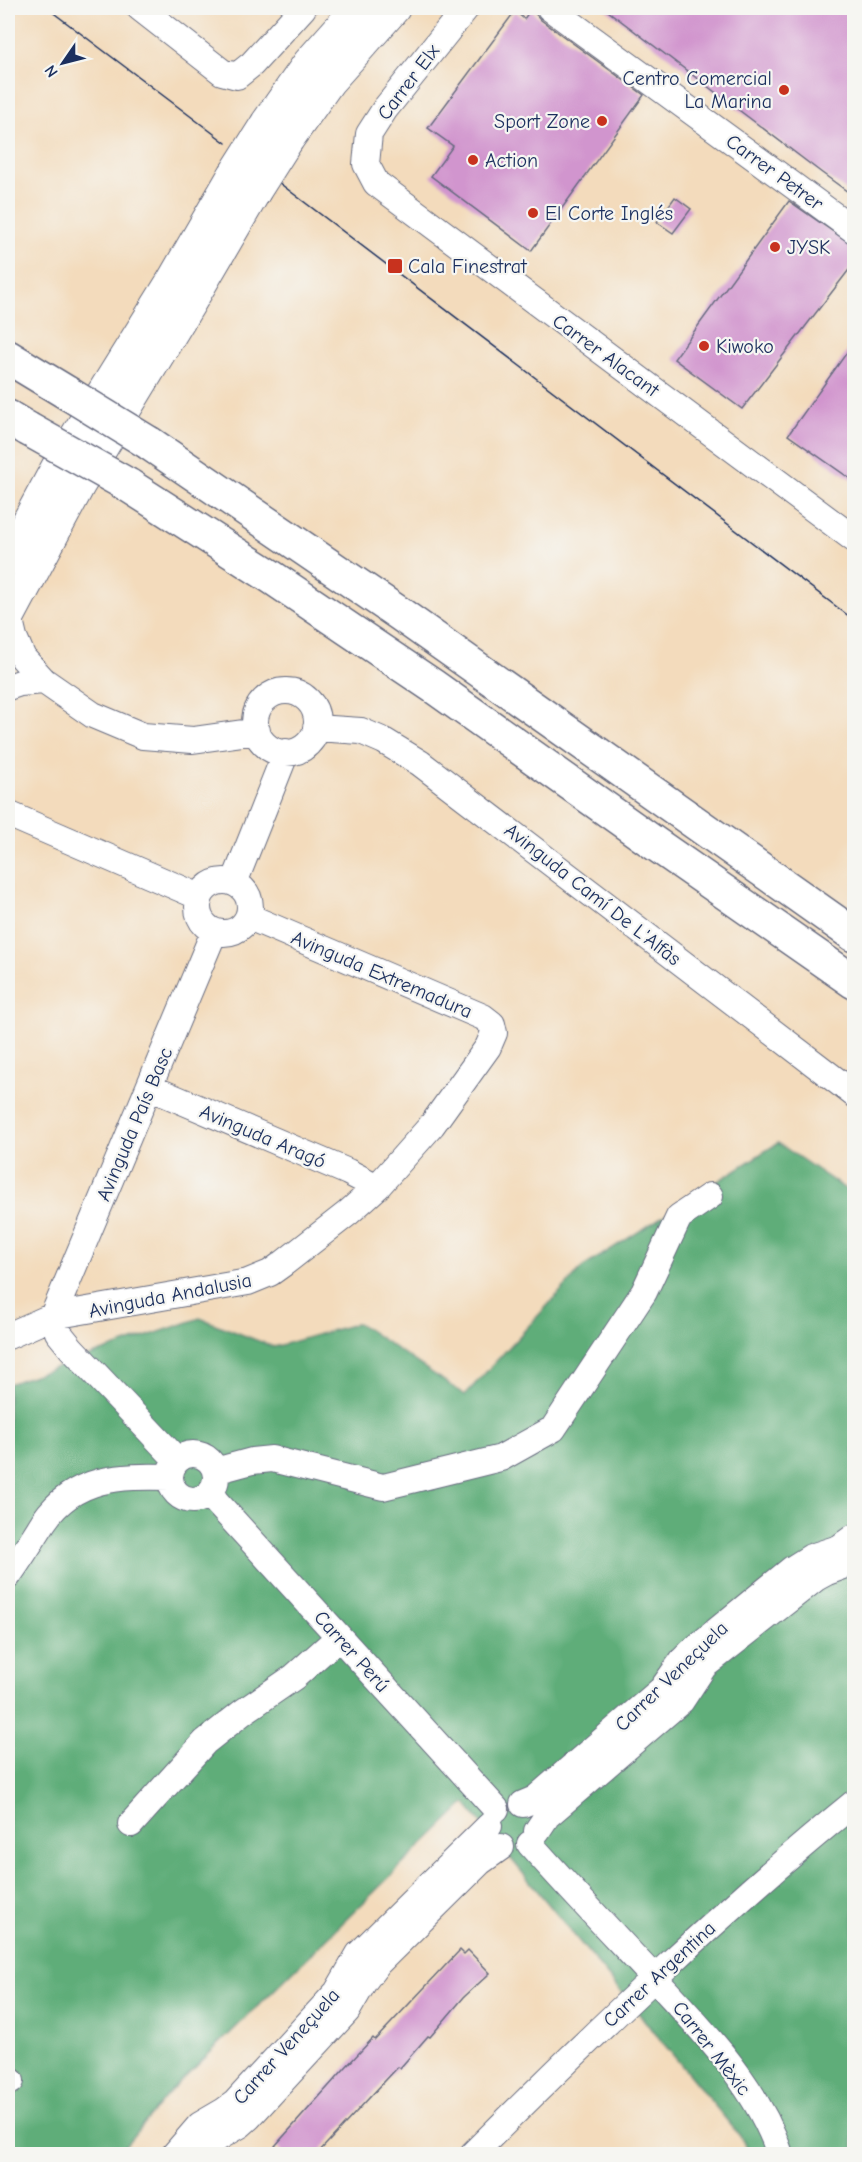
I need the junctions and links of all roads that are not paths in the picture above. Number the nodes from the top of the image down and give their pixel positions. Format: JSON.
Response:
{"nodes":[{"id":1,"x":140,"y":8,"type":"edge"},
{"id":2,"x":303,"y":8,"type":"edge"},
{"id":3,"x":358,"y":8,"type":"edge"},
{"id":4,"x":394,"y":8,"type":"edge"},
{"id":5,"x":480,"y":8,"type":"edge"},
{"id":6,"x":550,"y":8,"type":"edge"},
{"id":7,"x":461,"y":14,"type":"edge"},
{"id":8,"x":277,"y":131,"type":"junction"},
{"id":9,"x":366,"y":164,"type":"joint"},
{"id":10,"x":244,"y":183,"type":"junction"},
{"id":11,"x":855,"y":230,"type":"edge"},
{"id":12,"x":15,"y":359,"type":"edge"},
{"id":13,"x":18,"y":423,"type":"edge"},
{"id":14,"x":855,"y":539,"type":"edge"},
{"id":15,"x":8,"y":560,"type":"edge"},
{"id":16,"x":8,"y":617,"type":"edge"},
{"id":17,"x":44,"y":681,"type":"junction"},
{"id":18,"x":8,"y":687,"type":"edge"},
{"id":19,"x":316,"y":728,"type":"junction"},
{"id":20,"x":256,"y":730,"type":"junction"},
{"id":21,"x":286,"y":753,"type":"junction"},
{"id":22,"x":8,"y":814,"type":"edge"},
{"id":23,"x":234,"y":883,"type":"junction"},
{"id":24,"x":200,"y":897,"type":"junction"},
{"id":25,"x":249,"y":917,"type":"junction"},
{"id":26,"x":214,"y":932,"type":"junction"},
{"id":27,"x":855,"y":935,"type":"edge"},
{"id":28,"x":855,"y":982,"type":"edge"},
{"id":29,"x":489,"y":1047,"type":"joint"},
{"id":30,"x":149,"y":1088,"type":"junction"},
{"id":31,"x":855,"y":1094,"type":"edge"},
{"id":32,"x":377,"y":1187,"type":"junction"},
{"id":33,"x":710,"y":1196,"type":"dead end"},
{"id":34,"x":53,"y":1316,"type":"junction"},
{"id":35,"x":8,"y":1336,"type":"edge"},
{"id":36,"x":173,"y":1469,"type":"junction"},
{"id":37,"x":212,"y":1482,"type":"junction"},
{"id":38,"x":855,"y":1537,"type":"edge"},
{"id":39,"x":855,"y":1562,"type":"edge"},
{"id":40,"x":8,"y":1576,"type":"edge"},
{"id":41,"x":339,"y":1637,"type":"junction"},
{"id":42,"x":855,"y":1803,"type":"edge"},
{"id":43,"x":523,"y":1804,"type":"junction"},
{"id":44,"x":131,"y":1824,"type":"dead end"},
{"id":45,"x":495,"y":1827,"type":"junction"},
{"id":46,"x":533,"y":1838,"type":"junction"},
{"id":47,"x":654,"y":1978,"type":"junction"},
{"id":48,"x":175,"y":2154,"type":"edge"},
{"id":49,"x":202,"y":2154,"type":"edge"},
{"id":50,"x":473,"y":2154,"type":"edge"},
{"id":51,"x":780,"y":2154,"type":"edge"}],
"edges":[{"from":1,"to":2,"type":"street"},
{"from":3,"to":8,"type":"main road"},
{"from":4,"to":8,"type":"main road"},
{"from":5,"to":7,"type":"street"},
{"from":6,"to":11,"type":"street","name":"Carrer Petrer"},
{"from":7,"to":9,"type":"street","name":"Carrer Elx"},
{"from":8,"to":10,"type":"main road","bridge":true},
{"from":9,"to":14,"type":"street","name":"Carrer Alacant"},
{"from":10,"to":15,"type":"main road"},
{"from":10,"to":16,"type":"main road"},
{"from":12,"to":27,"type":"highway","bridge":true},
{"from":13,"to":28,"type":"highway","bridge":true},
{"from":16,"to":17,"type":"street"},
{"from":17,"to":18,"type":"street"},
{"from":17,"to":20,"type":"street"},
{"from":19,"to":20,"type":"street"},
{"from":19,"to":21,"type":"street"},
{"from":19,"to":31,"type":"street","name":"Avinguda Camí De L'Alfàs"},
{"from":20,"to":21,"type":"street"},
{"from":21,"to":23,"type":"street"},
{"from":22,"to":24,"type":"street"},
{"from":23,"to":24,"type":"street"},
{"from":23,"to":25,"type":"street"},
{"from":24,"to":26,"type":"street"},
{"from":25,"to":26,"type":"street"},
{"from":25,"to":29,"type":"street","name":"Avinguda Extremadura"},
{"from":26,"to":30,"type":"street","name":"Avinguda País Basc"},
{"from":29,"to":32,"type":"street","name":"Avinguda Andalusia"},
{"from":30,"to":32,"type":"street","name":"Avinguda Aragó"},
{"from":30,"to":34,"type":"street","name":"Avinguda País Basc"},
{"from":32,"to":34,"type":"street","name":"Avinguda Andalusia"},
{"from":33,"to":37,"type":"street"},
{"from":34,"to":35,"type":"street","name":"Avinguda Andalusia"},
{"from":34,"to":36,"type":"street"},
{"from":36,"to":37,"type":"street"},
{"from":36,"to":37,"type":"street"},
{"from":36,"to":40,"type":"street"},
{"from":37,"to":41,"type":"street","name":"Carrer Perú"},
{"from":38,"to":43,"type":"street","name":"Carrer Veneçuela"},
{"from":39,"to":46,"type":"street","name":"Carrer Veneçuela"},
{"from":41,"to":44,"type":"street"},
{"from":41,"to":45,"type":"street","name":"Carrer Perú"},
{"from":42,"to":47,"type":"street","name":"Carrer Argentina"},
{"from":43,"to":45,"type":"street"},
{"from":43,"to":46,"type":"street"},
{"from":45,"to":46,"type":"street"},
{"from":45,"to":48,"type":"street","name":"Carrer Veneçuela"},
{"from":45,"to":49,"type":"street","name":"Carrer Veneçuela"},
{"from":46,"to":47,"type":"street"},
{"from":47,"to":50,"type":"street","name":"Carrer Argentina"},
{"from":47,"to":51,"type":"street","name":"Carrer Mèxic"}]}
